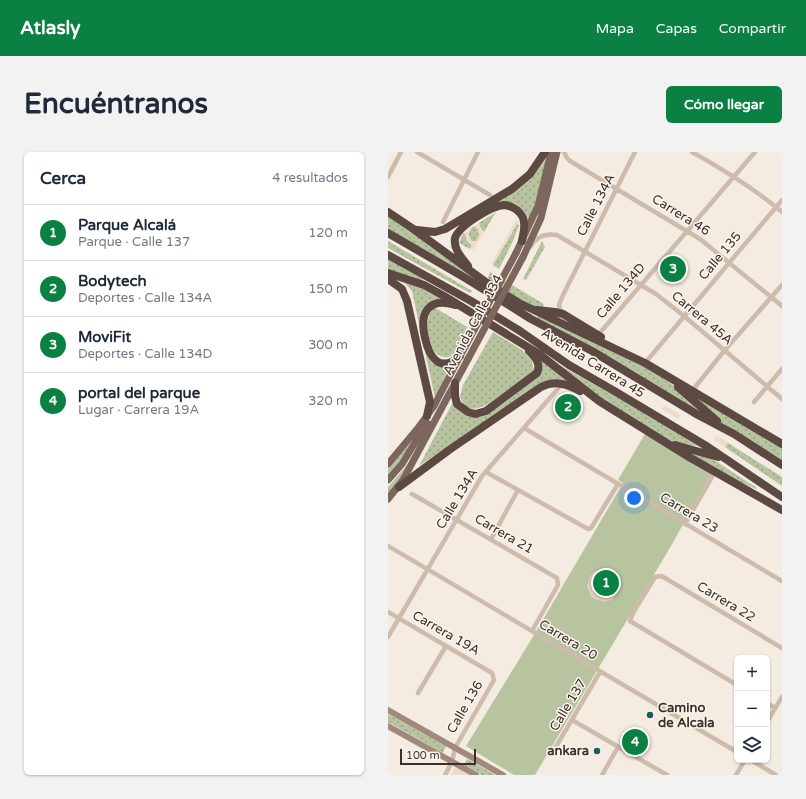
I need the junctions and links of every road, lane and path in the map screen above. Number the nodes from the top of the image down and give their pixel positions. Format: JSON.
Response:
{"nodes":[{"id":1,"x":401,"y":152,"type":"edge"},
{"id":2,"x":417,"y":152,"type":"edge"},
{"id":3,"x":478,"y":152,"type":"edge"},
{"id":4,"x":546,"y":152,"type":"edge"},
{"id":5,"x":551,"y":152,"type":"edge"},
{"id":6,"x":557,"y":152,"type":"edge"},
{"id":7,"x":564,"y":152,"type":"edge"},
{"id":8,"x":635,"y":152,"type":"edge"},
{"id":9,"x":692,"y":152,"type":"edge"},
{"id":10,"x":755,"y":152,"type":"edge"},
{"id":11,"x":388,"y":176,"type":"edge"},
{"id":12,"x":734,"y":176,"type":"junction"},
{"id":13,"x":464,"y":180,"type":"junction"},
{"id":14,"x":616,"y":189,"type":"junction"},
{"id":15,"x":490,"y":195,"type":"dead end"},
{"id":16,"x":782,"y":200,"type":"edge"},
{"id":17,"x":776,"y":207,"type":"junction"},
{"id":18,"x":388,"y":212,"type":"edge"},
{"id":19,"x":782,"y":212,"type":"edge"},
{"id":20,"x":443,"y":222,"type":"dead end"},
{"id":21,"x":416,"y":230,"type":"junction"},
{"id":22,"x":687,"y":231,"type":"junction"},
{"id":23,"x":388,"y":233,"type":"edge"},
{"id":24,"x":522,"y":241,"type":"junction"},
{"id":25,"x":585,"y":251,"type":"junction"},
{"id":26,"x":388,"y":255,"type":"edge"},
{"id":27,"x":523,"y":257,"type":"junction"},
{"id":28,"x":729,"y":262,"type":"junction"},
{"id":29,"x":388,"y":272,"type":"edge"},
{"id":30,"x":474,"y":274,"type":"junction"},
{"id":31,"x":388,"y":279,"type":"edge"},
{"id":32,"x":641,"y":284,"type":"junction"},
{"id":33,"x":782,"y":285,"type":"edge"},
{"id":34,"x":772,"y":297,"type":"junction"},
{"id":35,"x":782,"y":306,"type":"edge"},
{"id":36,"x":532,"y":310,"type":"junction"},
{"id":37,"x":469,"y":311,"type":"junction"},
{"id":38,"x":561,"y":313,"type":"junction"},
{"id":39,"x":684,"y":316,"type":"junction"},
{"id":40,"x":598,"y":335,"type":"junction"},
{"id":41,"x":523,"y":345,"type":"junction"},
{"id":42,"x":724,"y":351,"type":"junction"},
{"id":43,"x":464,"y":358,"type":"junction"},
{"id":44,"x":636,"y":358,"type":"junction"},
{"id":45,"x":645,"y":363,"type":"junction"},
{"id":46,"x":782,"y":369,"type":"edge"},
{"id":47,"x":657,"y":370,"type":"junction"},
{"id":48,"x":455,"y":383,"type":"junction"},
{"id":49,"x":562,"y":384,"type":"junction"},
{"id":50,"x":767,"y":387,"type":"junction"},
{"id":51,"x":692,"y":391,"type":"junction"},
{"id":52,"x":440,"y":398,"type":"junction"},
{"id":53,"x":782,"y":399,"type":"edge"},
{"id":54,"x":599,"y":401,"type":"junction"},
{"id":55,"x":754,"y":402,"type":"dead end"},
{"id":56,"x":427,"y":416,"type":"junction"},
{"id":57,"x":524,"y":428,"type":"junction"},
{"id":58,"x":734,"y":434,"type":"junction"},
{"id":59,"x":663,"y":440,"type":"junction"},
{"id":60,"x":782,"y":444,"type":"edge"},
{"id":61,"x":389,"y":461,"type":"edge"},
{"id":62,"x":729,"y":461,"type":"junction"},
{"id":63,"x":782,"y":465,"type":"edge"},
{"id":64,"x":486,"y":472,"type":"junction"},
{"id":65,"x":714,"y":473,"type":"junction"},
{"id":66,"x":388,"y":480,"type":"edge"},
{"id":67,"x":618,"y":484,"type":"junction"},
{"id":68,"x":399,"y":486,"type":"junction"},
{"id":69,"x":518,"y":490,"type":"junction"},
{"id":70,"x":412,"y":494,"type":"dead end"},
{"id":71,"x":782,"y":497,"type":"edge"},
{"id":72,"x":388,"y":499,"type":"edge"},
{"id":73,"x":782,"y":510,"type":"edge"},
{"id":74,"x":456,"y":520,"type":"junction"},
{"id":75,"x":685,"y":524,"type":"junction"},
{"id":76,"x":491,"y":539,"type":"junction"},
{"id":77,"x":388,"y":546,"type":"edge"},
{"id":78,"x":428,"y":570,"type":"junction"},
{"id":79,"x":782,"y":581,"type":"edge"},
{"id":80,"x":388,"y":612,"type":"edge"},
{"id":81,"x":399,"y":618,"type":"junction"},
{"id":82,"x":532,"y":631,"type":"junction"},
{"id":83,"x":388,"y":637,"type":"edge"},
{"id":84,"x":446,"y":646,"type":"junction"},
{"id":85,"x":782,"y":648,"type":"edge"},
{"id":86,"x":600,"y":672,"type":"junction"},
{"id":87,"x":492,"y":673,"type":"joint"},
{"id":88,"x":734,"y":684,"type":"edge"},
{"id":89,"x":418,"y":694,"type":"dead end"},
{"id":90,"x":782,"y":697,"type":"edge"},
{"id":91,"x":770,"y":706,"type":"edge"},
{"id":92,"x":775,"y":708,"type":"junction"},
{"id":93,"x":388,"y":710,"type":"edge"},
{"id":94,"x":770,"y":717,"type":"edge"},
{"id":95,"x":572,"y":720,"type":"junction"},
{"id":96,"x":388,"y":726,"type":"edge"},
{"id":97,"x":618,"y":747,"type":"junction"},
{"id":98,"x":455,"y":748,"type":"junction"},
{"id":99,"x":554,"y":750,"type":"dead end"},
{"id":100,"x":734,"y":750,"type":"edge"},
{"id":101,"x":452,"y":762,"type":"junction"},
{"id":102,"x":743,"y":763,"type":"edge"},
{"id":103,"x":756,"y":763,"type":"edge"},
{"id":104,"x":445,"y":775,"type":"edge"},
{"id":105,"x":476,"y":775,"type":"edge"},
{"id":106,"x":503,"y":775,"type":"edge"},
{"id":107,"x":602,"y":775,"type":"edge"},
{"id":108,"x":667,"y":775,"type":"edge"},
{"id":109,"x":736,"y":775,"type":"edge"},
{"id":110,"x":776,"y":775,"type":"edge"}],
"edges":[{"from":1,"to":11,"type":"street"},
{"from":2,"to":13,"type":"street"},
{"from":3,"to":13,"type":"street"},
{"from":4,"to":21,"type":"highway"},
{"from":5,"to":24,"type":"main road","name":"Avenida Calle 134"},
{"from":6,"to":27,"type":"main road","name":"Avenida Calle 134"},
{"from":7,"to":14,"type":"street","name":"Carrera 46"},
{"from":8,"to":14,"type":"street","name":"Calle 134A"},
{"from":9,"to":12,"type":"street"},
{"from":10,"to":12,"type":"street","name":"Calle 134D"},
{"from":12,"to":17,"type":"street"},
{"from":12,"to":22,"type":"street","name":"Calle 134D"},
{"from":13,"to":15,"type":"street"},
{"from":13,"to":20,"type":"street"},
{"from":14,"to":22,"type":"street","name":"Carrera 46"},
{"from":14,"to":25,"type":"street","name":"Calle 134A"},
{"from":16,"to":17,"type":"street","name":"Calle 135"},
{"from":17,"to":19,"type":"street"},
{"from":17,"to":28,"type":"street","name":"Calle 135"},
{"from":18,"to":21,"type":"highway","name":"Avenida Carrera 45"},
{"from":21,"to":30,"type":"highway","name":"Avenida Carrera 45"},
{"from":22,"to":28,"type":"street","name":"Carrera 46"},
{"from":22,"to":32,"type":"street","name":"Calle 134D"},
{"from":23,"to":58,"type":"highway","name":"Avenida Carrera 45"},
{"from":24,"to":30,"type":"highway"},
{"from":24,"to":43,"type":"main road","name":"Avenida Calle 134","bridge":true},
{"from":25,"to":27,"type":"street","name":"Carrera 45A"},
{"from":25,"to":32,"type":"street","name":"Carrera 45A"},
{"from":25,"to":38,"type":"street","name":"Calle 134A"},
{"from":26,"to":62,"type":"highway","name":"Avenida Carrera 45"},
{"from":27,"to":43,"type":"main road","name":"Avenida Calle 134","bridge":true},
{"from":28,"to":34,"type":"street","name":"Carrera 46"},
{"from":28,"to":39,"type":"street","name":"Calle 135"},
{"from":29,"to":37,"type":"highway","name":"Avenida Carrera 45"},
{"from":30,"to":36,"type":"highway","name":"Avenida Carrera 45"},
{"from":31,"to":56,"type":"highway"},
{"from":32,"to":39,"type":"street","name":"Carrera 45A"},
{"from":32,"to":40,"type":"street","name":"Calle 134D"},
{"from":33,"to":34,"type":"street"},
{"from":34,"to":35,"type":"street","name":"Carrera 46"},
{"from":34,"to":42,"type":"street"},
{"from":36,"to":38,"type":"highway"},
{"from":36,"to":44,"type":"highway","name":"Avenida Carrera 45"},
{"from":37,"to":41,"type":"highway","name":"Avenida Carrera 45"},
{"from":37,"to":43,"type":"highway"},
{"from":38,"to":40,"type":"highway"},
{"from":39,"to":42,"type":"street","name":"Carrera 45A"},
{"from":39,"to":45,"type":"street","name":"Calle 135"},
{"from":40,"to":44,"type":"highway"},
{"from":41,"to":48,"type":"highway"},
{"from":41,"to":54,"type":"highway","name":"Avenida Carrera 45"},
{"from":42,"to":50,"type":"street","name":"Carrera 45A"},
{"from":42,"to":51,"type":"street"},
{"from":43,"to":48,"type":"main road","name":"Avenida Calle 134"},
{"from":43,"to":52,"type":"main road","name":"Avenida Calle 134"},
{"from":44,"to":45,"type":"highway","name":"Avenida Carrera 45"},
{"from":45,"to":47,"type":"highway","name":"Avenida Carrera 45"},
{"from":46,"to":50,"type":"street"},
{"from":47,"to":51,"type":"highway","name":"Avenida Carrera 45"},
{"from":47,"to":58,"type":"highway"},
{"from":48,"to":68,"type":"main road","name":"Avenida Calle 134"},
{"from":49,"to":54,"type":"highway"},
{"from":49,"to":57,"type":"street","name":"Calle 134A"},
{"from":49,"to":68,"type":"highway"},
{"from":50,"to":53,"type":"street","name":"Carrera 45A"},
{"from":50,"to":55,"type":"street"},
{"from":51,"to":60,"type":"highway","name":"Avenida Carrera 45"},
{"from":52,"to":56,"type":"main road","name":"Avenida Calle 134"},
{"from":52,"to":66,"type":"main road"},
{"from":54,"to":59,"type":"highway","name":"Avenida Carrera 45"},
{"from":56,"to":61,"type":"main road","name":"Avenida Calle 134"},
{"from":57,"to":64,"type":"street","name":"Calle 134A"},
{"from":57,"to":67,"type":"street","name":"Carrera 23"},
{"from":58,"to":63,"type":"highway","name":"Avenida Carrera 45"},
{"from":59,"to":62,"type":"highway"},
{"from":59,"to":65,"type":"highway","name":"Avenida Carrera 45"},
{"from":62,"to":71,"type":"highway","name":"Avenida Carrera 45"},
{"from":64,"to":69,"type":"street"},
{"from":64,"to":74,"type":"street","name":"Calle 134A"},
{"from":65,"to":73,"type":"highway","name":"Avenida Carrera 45"},
{"from":65,"to":75,"type":"street"},
{"from":67,"to":69,"type":"street"},
{"from":67,"to":75,"type":"street","name":"Carrera 23"},
{"from":68,"to":72,"type":"main road","name":"Avenida Calle 134"},
{"from":69,"to":76,"type":"street"},
{"from":70,"to":74,"type":"street","name":"Carrera 21"},
{"from":74,"to":76,"type":"street","name":"Carrera 21"},
{"from":74,"to":78,"type":"street","name":"Calle 134A"},
{"from":75,"to":79,"type":"street","name":"Carrera 23"},
{"from":76,"to":82,"type":"street","name":"Carrera 21"},
{"from":77,"to":78,"type":"street","name":"Carrera 20"},
{"from":78,"to":81,"type":"street","name":"Calle 134A"},
{"from":78,"to":82,"type":"street","name":"Carrera 20"},
{"from":80,"to":81,"type":"street","name":"Carrera 19A"},
{"from":81,"to":83,"type":"street","name":"Calle 134A"},
{"from":81,"to":84,"type":"street","name":"Carrera 19A"},
{"from":82,"to":86,"type":"street","name":"Carrera 20"},
{"from":84,"to":87,"type":"street","name":"Carrera 19A"},
{"from":84,"to":89,"type":"street"},
{"from":85,"to":88,"type":"street","name":"Carrera 22"},
{"from":86,"to":95,"type":"street","name":"Calle 137"},
{"from":86,"to":100,"type":"street","name":"Carrera 20"},
{"from":87,"to":98,"type":"street","name":"Calle 136"},
{"from":90,"to":92,"type":"street"},
{"from":91,"to":92,"type":"street"},
{"from":92,"to":94,"type":"street"},
{"from":93,"to":98,"type":"main road"},
{"from":95,"to":97,"type":"street"},
{"from":95,"to":99,"type":"street","name":"Calle 137"},
{"from":96,"to":101,"type":"main road"},
{"from":97,"to":107,"type":"street"},
{"from":97,"to":108,"type":"street"},
{"from":98,"to":101,"type":"street","name":"Calle 136"},
{"from":98,"to":106,"type":"main road"},
{"from":101,"to":104,"type":"street","name":"Calle 136"},
{"from":101,"to":105,"type":"main road"},
{"from":102,"to":109,"type":"street"},
{"from":103,"to":110,"type":"street"}]}
